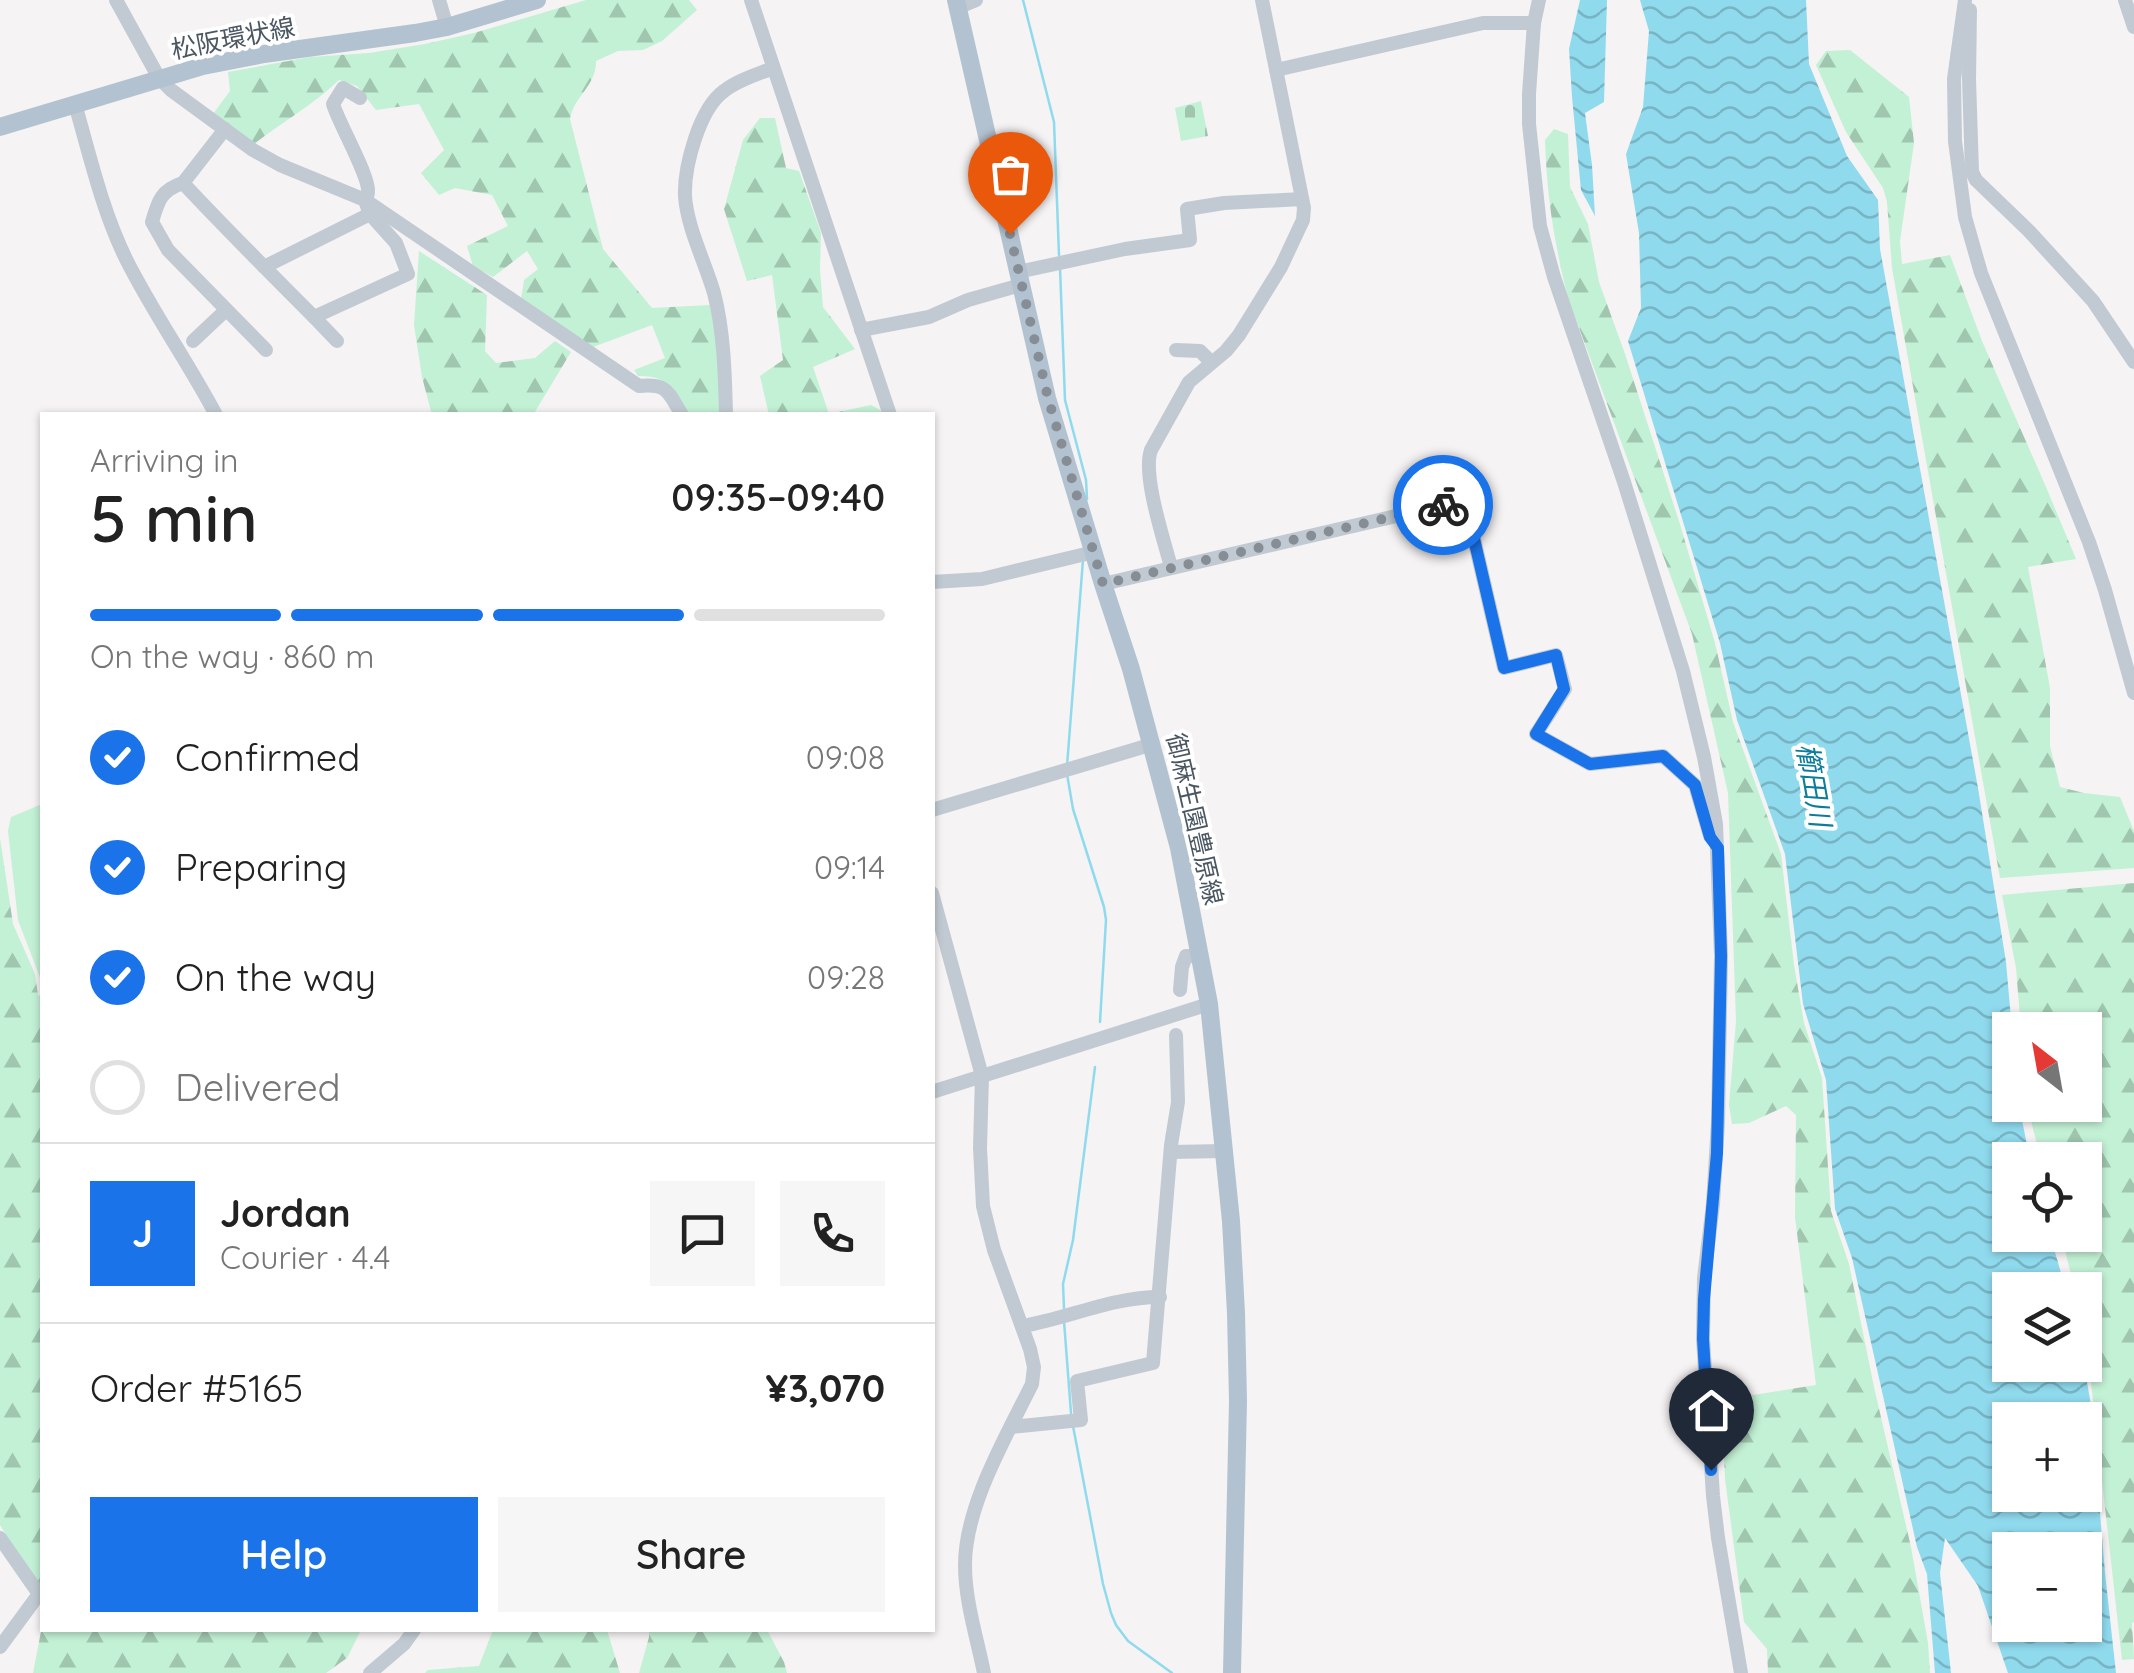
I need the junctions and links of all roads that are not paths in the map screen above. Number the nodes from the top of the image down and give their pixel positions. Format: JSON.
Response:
{"nodes":[{"id":1,"x":116,"y":0,"type":"edge"},
{"id":2,"x":439,"y":0,"type":"edge"},
{"id":3,"x":536,"y":0,"type":"edge"},
{"id":4,"x":751,"y":0,"type":"edge"},
{"id":5,"x":976,"y":0,"type":"edge"},
{"id":6,"x":1262,"y":0,"type":"edge"},
{"id":7,"x":1539,"y":0,"type":"edge"},
{"id":8,"x":1966,"y":0,"type":"edge"},
{"id":9,"x":2126,"y":0,"type":"edge"},
{"id":10,"x":957,"y":4,"type":"edge"},
{"id":11,"x":1534,"y":23,"type":"junction"},
{"id":12,"x":2134,"y":26,"type":"edge"},
{"id":13,"x":447,"y":27,"type":"junction"},
{"id":14,"x":772,"y":68,"type":"junction"},
{"id":15,"x":1276,"y":70,"type":"junction"},
{"id":16,"x":159,"y":78,"type":"junction"},
{"id":17,"x":360,"y":98,"type":"dead end"},
{"id":18,"x":75,"y":104,"type":"junction"},
{"id":19,"x":0,"y":128,"type":"edge"},
{"id":20,"x":225,"y":130,"type":"junction"},
{"id":21,"x":183,"y":183,"type":"junction"},
{"id":22,"x":1302,"y":199,"type":"junction"},
{"id":23,"x":368,"y":207,"type":"junction"},
{"id":24,"x":264,"y":267,"type":"junction"},
{"id":25,"x":1020,"y":279,"type":"junction"},
{"id":26,"x":226,"y":310,"type":"junction"},
{"id":27,"x":314,"y":317,"type":"junction"},
{"id":28,"x":861,"y":330,"type":"junction"},
{"id":29,"x":193,"y":341,"type":"dead end"},
{"id":30,"x":336,"y":341,"type":"dead end"},
{"id":31,"x":266,"y":350,"type":"dead end"},
{"id":32,"x":1176,"y":350,"type":"dead end"},
{"id":33,"x":1211,"y":362,"type":"junction"},
{"id":34,"x":2134,"y":362,"type":"edge"},
{"id":35,"x":214,"y":412,"type":"edge"},
{"id":36,"x":680,"y":412,"type":"edge"},
{"id":37,"x":726,"y":412,"type":"edge"},
{"id":38,"x":889,"y":412,"type":"edge"},
{"id":39,"x":1094,"y":552,"type":"junction"},
{"id":40,"x":1171,"y":567,"type":"junction"},
{"id":41,"x":935,"y":582,"type":"edge"},
{"id":42,"x":1103,"y":584,"type":"junction"},
{"id":43,"x":2134,"y":694,"type":"edge"},
{"id":44,"x":1153,"y":744,"type":"junction"},
{"id":45,"x":935,"y":809,"type":"edge"},
{"id":46,"x":1718,"y":848,"type":"junction"},
{"id":47,"x":935,"y":903,"type":"edge"},
{"id":48,"x":1200,"y":956,"type":"junction"},
{"id":49,"x":1180,"y":990,"type":"dead end"},
{"id":50,"x":1209,"y":1004,"type":"junction"},
{"id":51,"x":1176,"y":1035,"type":"dead end"},
{"id":52,"x":982,"y":1076,"type":"junction"},
{"id":53,"x":935,"y":1091,"type":"edge"},
{"id":54,"x":1172,"y":1152,"type":"junction"},
{"id":55,"x":1225,"y":1152,"type":"junction"},
{"id":56,"x":1160,"y":1297,"type":"junction"},
{"id":57,"x":1023,"y":1326,"type":"junction"},
{"id":58,"x":1011,"y":1428,"type":"junction"},
{"id":59,"x":0,"y":1538,"type":"edge"},
{"id":60,"x":413,"y":1632,"type":"edge"},
{"id":61,"x":0,"y":1646,"type":"edge"},
{"id":62,"x":370,"y":1673,"type":"edge"},
{"id":63,"x":984,"y":1673,"type":"edge"},
{"id":64,"x":1232,"y":1673,"type":"edge"},
{"id":65,"x":1741,"y":1673,"type":"edge"}],
"edges":[{"from":1,"to":16,"type":"street"},
{"from":2,"to":13,"type":"street"},
{"from":3,"to":13,"type":"main road","name":"松阪環状線"},
{"from":4,"to":14,"type":"street"},
{"from":5,"to":10,"type":"street"},
{"from":6,"to":15,"type":"street"},
{"from":7,"to":11,"type":"street"},
{"from":8,"to":34,"type":"street"},
{"from":8,"to":43,"type":"street"},
{"from":9,"to":12,"type":"street"},
{"from":10,"to":25,"type":"main road","name":"御麻生園豊原線"},
{"from":11,"to":15,"type":"street"},
{"from":11,"to":46,"type":"street"},
{"from":13,"to":16,"type":"main road","name":"松阪環状線"},
{"from":14,"to":28,"type":"street"},
{"from":14,"to":37,"type":"street"},
{"from":15,"to":22,"type":"street"},
{"from":16,"to":18,"type":"main road","name":"松阪環状線"},
{"from":16,"to":20,"type":"street"},
{"from":17,"to":23,"type":"street"},
{"from":18,"to":19,"type":"main road","name":"松阪環状線"},
{"from":18,"to":35,"type":"street"},
{"from":20,"to":21,"type":"street"},
{"from":20,"to":23,"type":"street"},
{"from":21,"to":24,"type":"street"},
{"from":21,"to":26,"type":"street"},
{"from":22,"to":25,"type":"street"},
{"from":22,"to":33,"type":"street"},
{"from":23,"to":24,"type":"street"},
{"from":23,"to":27,"type":"street"},
{"from":23,"to":36,"type":"street"},
{"from":24,"to":27,"type":"street"},
{"from":25,"to":28,"type":"street"},
{"from":25,"to":39,"type":"main road","name":"御麻生園豊原線"},
{"from":26,"to":29,"type":"street"},
{"from":26,"to":31,"type":"street"},
{"from":27,"to":30,"type":"street"},
{"from":28,"to":38,"type":"street"},
{"from":32,"to":33,"type":"street"},
{"from":33,"to":40,"type":"street"},
{"from":39,"to":41,"type":"street"},
{"from":39,"to":42,"type":"main road","name":"御麻生園豊原線"},
{"from":40,"to":42,"type":"street"},
{"from":40,"to":46,"type":"street"},
{"from":42,"to":44,"type":"main road","name":"御麻生園豊原線"},
{"from":44,"to":45,"type":"street"},
{"from":44,"to":48,"type":"main road","name":"御麻生園豊原線"},
{"from":46,"to":65,"type":"street"},
{"from":47,"to":52,"type":"street"},
{"from":48,"to":49,"type":"street"},
{"from":48,"to":50,"type":"main road","name":"御麻生園豊原線"},
{"from":50,"to":52,"type":"street"},
{"from":50,"to":55,"type":"main road","name":"御麻生園豊原線"},
{"from":51,"to":54,"type":"street"},
{"from":52,"to":53,"type":"street"},
{"from":52,"to":57,"type":"street"},
{"from":54,"to":55,"type":"street"},
{"from":54,"to":56,"type":"street"},
{"from":55,"to":64,"type":"main road","name":"御麻生園豊原線"},
{"from":56,"to":57,"type":"street"},
{"from":56,"to":58,"type":"street"},
{"from":57,"to":58,"type":"street"},
{"from":58,"to":63,"type":"street"},
{"from":59,"to":61,"type":"street"},
{"from":60,"to":62,"type":"street"}]}
